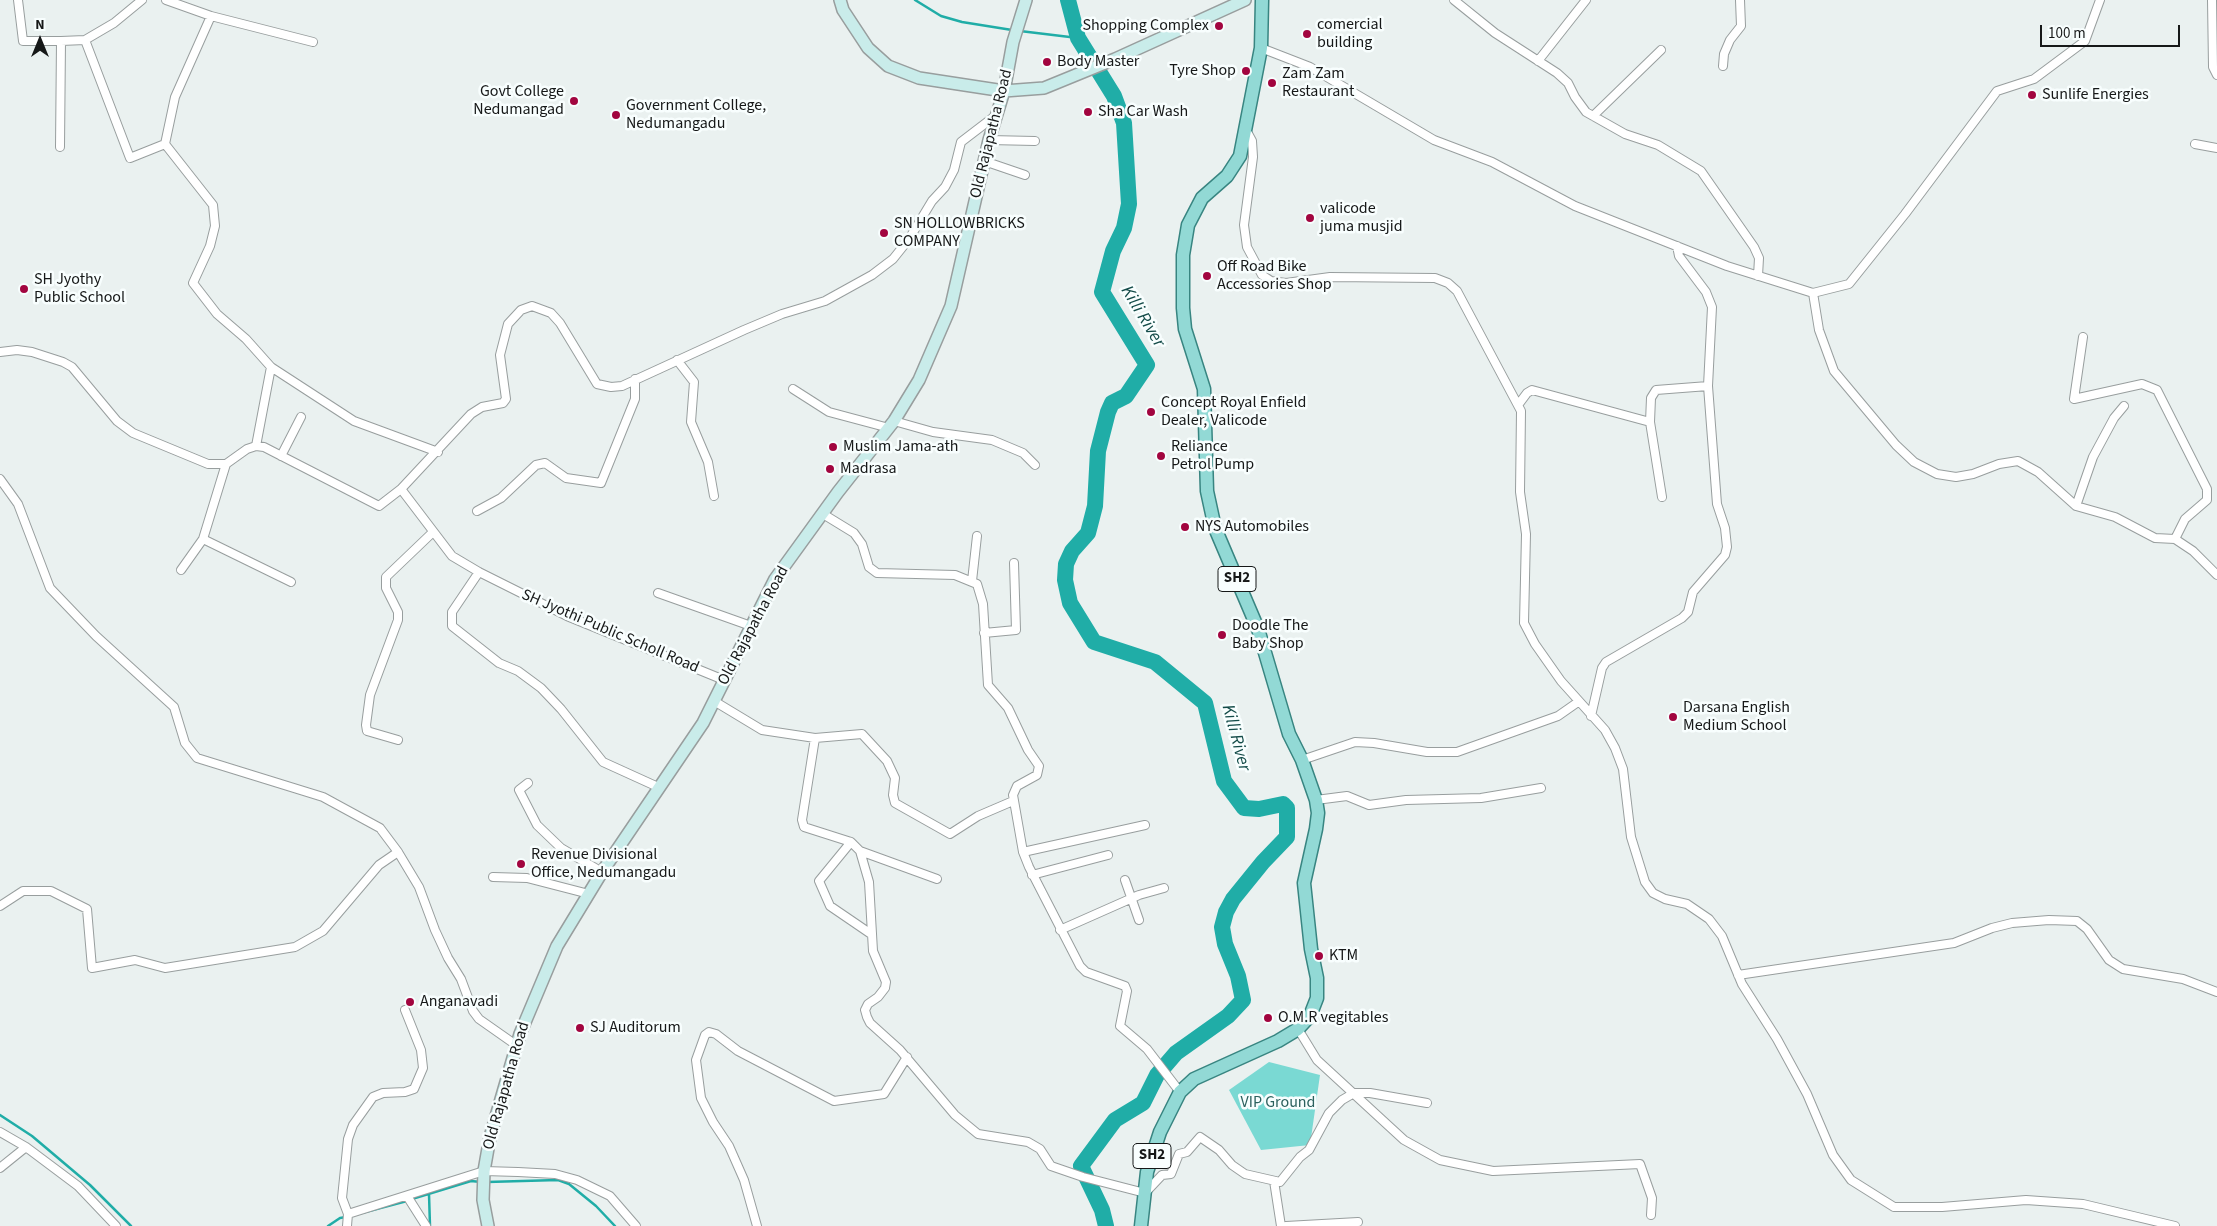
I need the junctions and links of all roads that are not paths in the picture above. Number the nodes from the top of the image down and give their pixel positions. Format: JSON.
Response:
{"nodes":[{"id":1,"x":18,"y":0,"type":"edge"},
{"id":2,"x":142,"y":0,"type":"edge"},
{"id":3,"x":166,"y":0,"type":"edge"},
{"id":4,"x":840,"y":0,"type":"edge"},
{"id":5,"x":1026,"y":0,"type":"edge"},
{"id":6,"x":1245,"y":0,"type":"edge"},
{"id":7,"x":1262,"y":0,"type":"edge"},
{"id":8,"x":1454,"y":0,"type":"edge"},
{"id":9,"x":1586,"y":0,"type":"edge"},
{"id":10,"x":1740,"y":0,"type":"edge"},
{"id":11,"x":2100,"y":0,"type":"edge"},
{"id":12,"x":2212,"y":0,"type":"edge"},
{"id":13,"x":211,"y":16,"type":"junction"},
{"id":14,"x":85,"y":40,"type":"junction"},
{"id":15,"x":61,"y":42,"type":"junction"},
{"id":16,"x":313,"y":42,"type":"dead end"},
{"id":17,"x":1261,"y":48,"type":"junction"},
{"id":18,"x":1661,"y":50,"type":"dead end"},
{"id":19,"x":1538,"y":61,"type":"junction"},
{"id":20,"x":1723,"y":66,"type":"dead end"},
{"id":21,"x":2217,"y":75,"type":"edge"},
{"id":22,"x":1004,"y":92,"type":"junction"},
{"id":23,"x":999,"y":113,"type":"junction"},
{"id":24,"x":1593,"y":116,"type":"junction"},
{"id":25,"x":1245,"y":127,"type":"junction"},
{"id":26,"x":989,"y":140,"type":"junction"},
{"id":27,"x":1036,"y":141,"type":"dead end"},
{"id":28,"x":165,"y":144,"type":"junction"},
{"id":29,"x":2195,"y":144,"type":"dead end"},
{"id":30,"x":60,"y":148,"type":"dead end"},
{"id":31,"x":2217,"y":148,"type":"edge"},
{"id":32,"x":984,"y":161,"type":"junction"},
{"id":33,"x":1024,"y":175,"type":"dead end"},
{"id":34,"x":1677,"y":246,"type":"junction"},
{"id":35,"x":1758,"y":276,"type":"junction"},
{"id":36,"x":1813,"y":293,"type":"junction"},
{"id":37,"x":2083,"y":337,"type":"dead end"},
{"id":38,"x":0,"y":352,"type":"edge"},
{"id":39,"x":677,"y":360,"type":"junction"},
{"id":40,"x":271,"y":366,"type":"junction"},
{"id":41,"x":635,"y":379,"type":"junction"},
{"id":42,"x":1708,"y":386,"type":"junction"},
{"id":43,"x":794,"y":390,"type":"dead end"},
{"id":44,"x":1518,"y":405,"type":"junction"},
{"id":45,"x":2124,"y":406,"type":"dead end"},
{"id":46,"x":301,"y":417,"type":"dead end"},
{"id":47,"x":1650,"y":422,"type":"junction"},
{"id":48,"x":892,"y":424,"type":"junction"},
{"id":49,"x":256,"y":446,"type":"junction"},
{"id":50,"x":438,"y":452,"type":"junction"},
{"id":51,"x":281,"y":456,"type":"junction"},
{"id":52,"x":226,"y":464,"type":"junction"},
{"id":53,"x":1035,"y":465,"type":"dead end"},
{"id":54,"x":0,"y":479,"type":"edge"},
{"id":55,"x":400,"y":489,"type":"junction"},
{"id":56,"x":714,"y":496,"type":"dead end"},
{"id":57,"x":1662,"y":497,"type":"dead end"},
{"id":58,"x":2076,"y":506,"type":"junction"},
{"id":59,"x":477,"y":511,"type":"dead end"},
{"id":60,"x":823,"y":514,"type":"junction"},
{"id":61,"x":432,"y":532,"type":"junction"},
{"id":62,"x":977,"y":536,"type":"dead end"},
{"id":63,"x":203,"y":539,"type":"junction"},
{"id":64,"x":2175,"y":539,"type":"junction"},
{"id":65,"x":1014,"y":563,"type":"dead end"},
{"id":66,"x":181,"y":570,"type":"dead end"},
{"id":67,"x":480,"y":572,"type":"junction"},
{"id":68,"x":2217,"y":575,"type":"edge"},
{"id":69,"x":972,"y":581,"type":"junction"},
{"id":70,"x":291,"y":582,"type":"dead end"},
{"id":71,"x":658,"y":593,"type":"dead end"},
{"id":72,"x":751,"y":626,"type":"junction"},
{"id":73,"x":984,"y":633,"type":"junction"},
{"id":74,"x":724,"y":680,"type":"junction"},
{"id":75,"x":714,"y":701,"type":"junction"},
{"id":76,"x":1578,"y":702,"type":"junction"},
{"id":77,"x":1591,"y":716,"type":"junction"},
{"id":78,"x":814,"y":738,"type":"junction"},
{"id":79,"x":398,"y":740,"type":"dead end"},
{"id":80,"x":1302,"y":760,"type":"junction"},
{"id":81,"x":528,"y":783,"type":"dead end"},
{"id":82,"x":658,"y":787,"type":"junction"},
{"id":83,"x":1541,"y":788,"type":"dead end"},
{"id":84,"x":1316,"y":800,"type":"junction"},
{"id":85,"x":1013,"y":801,"type":"junction"},
{"id":86,"x":1145,"y":825,"type":"dead end"},
{"id":87,"x":851,"y":842,"type":"junction"},
{"id":88,"x":860,"y":851,"type":"junction"},
{"id":89,"x":398,"y":852,"type":"junction"},
{"id":90,"x":1023,"y":852,"type":"junction"},
{"id":91,"x":1108,"y":855,"type":"dead end"},
{"id":92,"x":602,"y":872,"type":"junction"},
{"id":93,"x":1032,"y":874,"type":"junction"},
{"id":94,"x":493,"y":877,"type":"dead end"},
{"id":95,"x":937,"y":879,"type":"dead end"},
{"id":96,"x":1125,"y":880,"type":"dead end"},
{"id":97,"x":1164,"y":888,"type":"dead end"},
{"id":98,"x":589,"y":894,"type":"junction"},
{"id":99,"x":1133,"y":899,"type":"junction"},
{"id":100,"x":0,"y":906,"type":"edge"},
{"id":101,"x":1139,"y":920,"type":"dead end"},
{"id":102,"x":1060,"y":930,"type":"junction"},
{"id":103,"x":872,"y":934,"type":"junction"},
{"id":104,"x":1738,"y":975,"type":"junction"},
{"id":105,"x":2217,"y":992,"type":"edge"},
{"id":106,"x":406,"y":1010,"type":"dead end"},
{"id":107,"x":1298,"y":1029,"type":"junction"},
{"id":108,"x":516,"y":1045,"type":"junction"},
{"id":109,"x":907,"y":1057,"type":"junction"},
{"id":110,"x":1180,"y":1092,"type":"junction"},
{"id":111,"x":1354,"y":1093,"type":"junction"},
{"id":112,"x":1428,"y":1103,"type":"dead end"},
{"id":113,"x":0,"y":1132,"type":"edge"},
{"id":114,"x":26,"y":1147,"type":"junction"},
{"id":115,"x":0,"y":1168,"type":"edge"},
{"id":116,"x":484,"y":1173,"type":"junction"},
{"id":117,"x":1274,"y":1181,"type":"junction"},
{"id":118,"x":1145,"y":1193,"type":"junction"},
{"id":119,"x":407,"y":1197,"type":"junction"},
{"id":120,"x":348,"y":1214,"type":"junction"},
{"id":121,"x":1650,"y":1215,"type":"dead end"},
{"id":122,"x":1358,"y":1222,"type":"dead end"},
{"id":123,"x":116,"y":1226,"type":"edge"},
{"id":124,"x":346,"y":1226,"type":"edge"},
{"id":125,"x":426,"y":1226,"type":"edge"},
{"id":126,"x":488,"y":1226,"type":"edge"},
{"id":127,"x":636,"y":1226,"type":"edge"},
{"id":128,"x":757,"y":1226,"type":"edge"},
{"id":129,"x":1142,"y":1226,"type":"edge"},
{"id":130,"x":1281,"y":1226,"type":"edge"},
{"id":131,"x":1286,"y":1226,"type":"edge"},
{"id":132,"x":2175,"y":1226,"type":"edge"}],
"edges":[{"from":1,"to":15,"type":"street"},
{"from":2,"to":14,"type":"street"},
{"from":3,"to":13,"type":"street"},
{"from":4,"to":22,"type":"main road"},
{"from":5,"to":22,"type":"main road","name":"Old Rajapatha Road"},
{"from":6,"to":22,"type":"main road"},
{"from":7,"to":17,"type":"main road","number":"SH2"},
{"from":8,"to":19,"type":"street"},
{"from":9,"to":19,"type":"street"},
{"from":10,"to":20,"type":"street"},
{"from":11,"to":36,"type":"street"},
{"from":12,"to":21,"type":"street"},
{"from":13,"to":16,"type":"street"},
{"from":13,"to":28,"type":"street"},
{"from":14,"to":15,"type":"street"},
{"from":14,"to":28,"type":"street"},
{"from":15,"to":30,"type":"street"},
{"from":17,"to":25,"type":"main road","number":"SH2"},
{"from":17,"to":34,"type":"street"},
{"from":18,"to":24,"type":"street"},
{"from":19,"to":24,"type":"street"},
{"from":22,"to":23,"type":"main road","name":"Old Rajapatha Road"},
{"from":23,"to":26,"type":"main road","name":"Old Rajapatha Road"},
{"from":23,"to":39,"type":"street"},
{"from":24,"to":35,"type":"street"},
{"from":25,"to":44,"type":"street"},
{"from":25,"to":80,"type":"main road","number":"SH2"},
{"from":26,"to":27,"type":"street"},
{"from":26,"to":32,"type":"main road","name":"Old Rajapatha Road"},
{"from":28,"to":40,"type":"street"},
{"from":29,"to":31,"type":"street"},
{"from":32,"to":33,"type":"street"},
{"from":32,"to":48,"type":"main road","name":"Old Rajapatha Road"},
{"from":34,"to":35,"type":"street"},
{"from":34,"to":42,"type":"street"},
{"from":35,"to":36,"type":"street"},
{"from":36,"to":58,"type":"street"},
{"from":37,"to":64,"type":"street"},
{"from":38,"to":52,"type":"street"},
{"from":39,"to":41,"type":"street"},
{"from":39,"to":56,"type":"street"},
{"from":40,"to":49,"type":"street"},
{"from":40,"to":50,"type":"street"},
{"from":41,"to":50,"type":"street"},
{"from":41,"to":59,"type":"street"},
{"from":42,"to":47,"type":"street"},
{"from":42,"to":77,"type":"street"},
{"from":43,"to":48,"type":"street"},
{"from":44,"to":47,"type":"street"},
{"from":44,"to":76,"type":"street"},
{"from":45,"to":58,"type":"street"},
{"from":46,"to":51,"type":"street"},
{"from":47,"to":57,"type":"street"},
{"from":48,"to":53,"type":"street"},
{"from":48,"to":60,"type":"main road","name":"Old Rajapatha Road"},
{"from":49,"to":51,"type":"street"},
{"from":49,"to":52,"type":"street"},
{"from":50,"to":55,"type":"street"},
{"from":51,"to":55,"type":"street"},
{"from":52,"to":63,"type":"street"},
{"from":54,"to":89,"type":"street"},
{"from":55,"to":61,"type":"street","name":"SH Jyothi Public Scholl Road"},
{"from":58,"to":64,"type":"street"},
{"from":60,"to":69,"type":"street"},
{"from":60,"to":72,"type":"main road","name":"Old Rajapatha Road"},
{"from":61,"to":67,"type":"street","name":"SH Jyothi Public Scholl Road"},
{"from":61,"to":79,"type":"street"},
{"from":62,"to":69,"type":"street"},
{"from":63,"to":66,"type":"street"},
{"from":63,"to":70,"type":"street"},
{"from":64,"to":68,"type":"street"},
{"from":65,"to":73,"type":"street"},
{"from":67,"to":74,"type":"street","name":"SH Jyothi Public Scholl Road"},
{"from":67,"to":82,"type":"street"},
{"from":69,"to":73,"type":"street"},
{"from":71,"to":72,"type":"street"},
{"from":72,"to":74,"type":"main road","name":"Old Rajapatha Road"},
{"from":73,"to":85,"type":"street"},
{"from":74,"to":75,"type":"main road","name":"Old Rajapatha Road"},
{"from":75,"to":78,"type":"street"},
{"from":75,"to":82,"type":"main road","name":"Old Rajapatha Road"},
{"from":76,"to":77,"type":"street"},
{"from":76,"to":80,"type":"street"},
{"from":77,"to":104,"type":"street"},
{"from":78,"to":85,"type":"street"},
{"from":78,"to":87,"type":"street"},
{"from":80,"to":84,"type":"main road","number":"SH2"},
{"from":81,"to":92,"type":"street"},
{"from":82,"to":92,"type":"main road","name":"Old Rajapatha Road"},
{"from":83,"to":84,"type":"street"},
{"from":84,"to":107,"type":"main road","number":"SH2"},
{"from":85,"to":90,"type":"street"},
{"from":86,"to":90,"type":"street"},
{"from":87,"to":88,"type":"street"},
{"from":87,"to":103,"type":"street"},
{"from":88,"to":95,"type":"street"},
{"from":88,"to":103,"type":"street"},
{"from":89,"to":100,"type":"street"},
{"from":89,"to":108,"type":"street"},
{"from":90,"to":93,"type":"street"},
{"from":91,"to":93,"type":"street"},
{"from":92,"to":98,"type":"main road","name":"Old Rajapatha Road"},
{"from":93,"to":102,"type":"street"},
{"from":94,"to":98,"type":"street"},
{"from":96,"to":99,"type":"street"},
{"from":97,"to":99,"type":"street"},
{"from":98,"to":108,"type":"main road","name":"Old Rajapatha Road"},
{"from":99,"to":101,"type":"street"},
{"from":99,"to":102,"type":"street"},
{"from":102,"to":110,"type":"street"},
{"from":103,"to":109,"type":"street"},
{"from":104,"to":105,"type":"street"},
{"from":104,"to":132,"type":"street"},
{"from":106,"to":120,"type":"street"},
{"from":107,"to":110,"type":"main road","number":"SH2"},
{"from":107,"to":111,"type":"street"},
{"from":108,"to":116,"type":"main road","name":"Old Rajapatha Road"},
{"from":109,"to":118,"type":"street"},
{"from":109,"to":128,"type":"street"},
{"from":110,"to":118,"type":"main road","number":"SH2"},
{"from":111,"to":112,"type":"street"},
{"from":111,"to":117,"type":"street"},
{"from":111,"to":121,"type":"street"},
{"from":113,"to":114,"type":"street"},
{"from":114,"to":115,"type":"street"},
{"from":114,"to":123,"type":"street"},
{"from":116,"to":119,"type":"street"},
{"from":116,"to":126,"type":"main road","name":"Old Rajapatha Road"},
{"from":116,"to":127,"type":"street"},
{"from":117,"to":118,"type":"street"},
{"from":117,"to":130,"type":"street"},
{"from":118,"to":129,"type":"main road","number":"SH2"},
{"from":119,"to":120,"type":"street"},
{"from":119,"to":125,"type":"street"},
{"from":120,"to":124,"type":"street"},
{"from":122,"to":131,"type":"street"}]}
